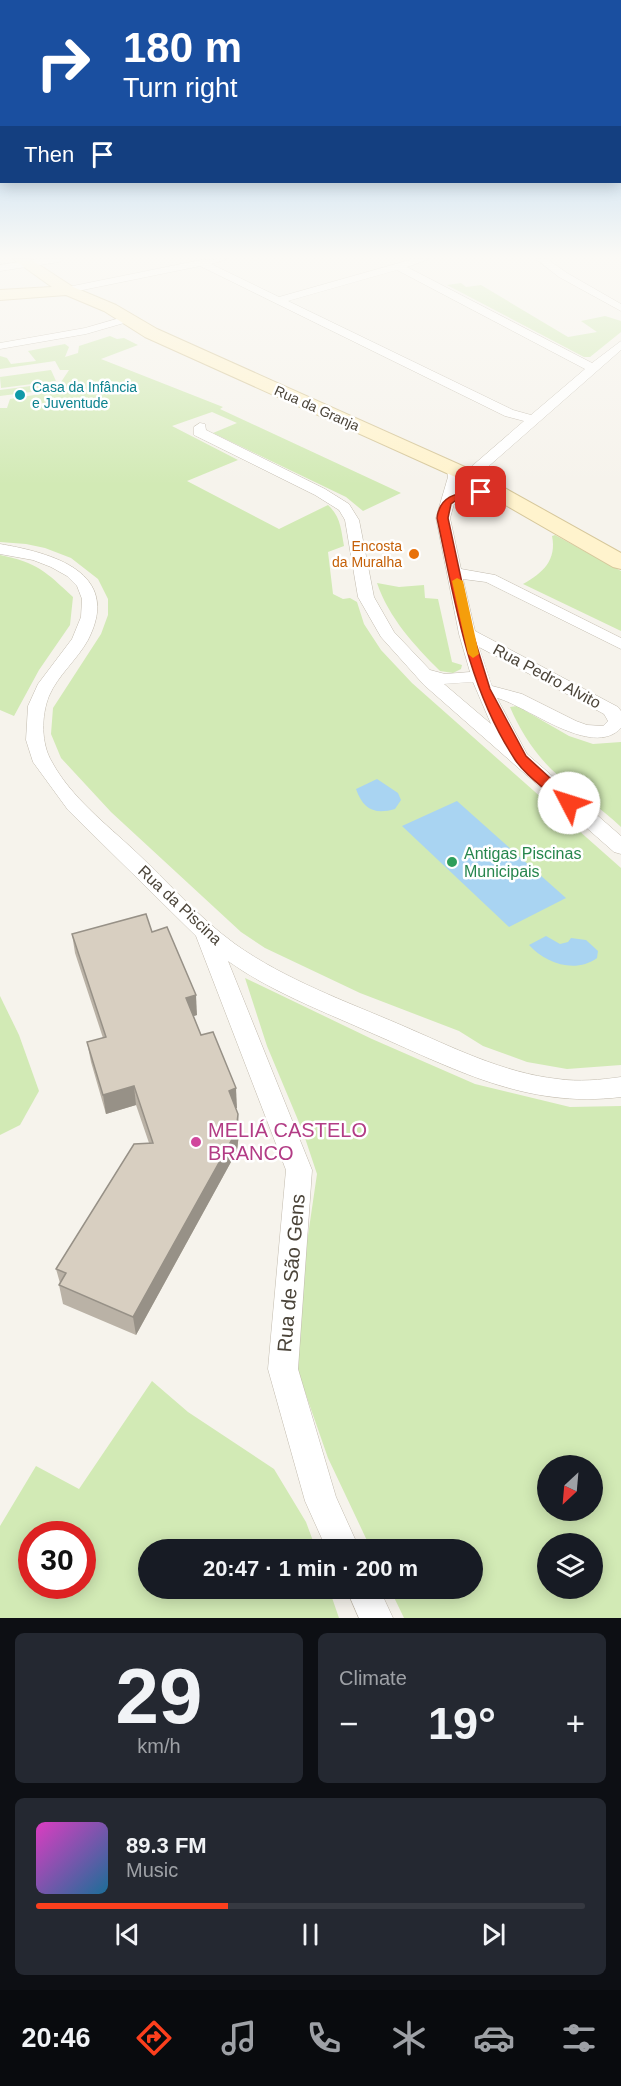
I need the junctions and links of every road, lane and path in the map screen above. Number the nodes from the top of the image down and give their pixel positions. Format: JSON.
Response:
{"nodes":[{"id":1,"x":66,"y":335,"type":"edge"},
{"id":2,"x":154,"y":335,"type":"edge"},
{"id":3,"x":346,"y":335,"type":"edge"},
{"id":4,"x":529,"y":335,"type":"edge"},
{"id":5,"x":621,"y":344,"type":"edge"},
{"id":6,"x":0,"y":346,"type":"edge"},
{"id":7,"x":593,"y":368,"type":"junction"},
{"id":8,"x":534,"y":420,"type":"junction"},
{"id":9,"x":200,"y":427,"type":"dead end"},
{"id":10,"x":466,"y":480,"type":"junction"},
{"id":11,"x":498,"y":493,"type":"junction"},
{"id":12,"x":447,"y":502,"type":"junction"},
{"id":13,"x":0,"y":549,"type":"edge"},
{"id":14,"x":621,"y":552,"type":"edge"},
{"id":15,"x":621,"y":562,"type":"edge"},
{"id":16,"x":455,"y":573,"type":"junction"},
{"id":17,"x":467,"y":634,"type":"junction"},
{"id":18,"x":621,"y":644,"type":"edge"},
{"id":19,"x":422,"y":673,"type":"junction"},
{"id":20,"x":482,"y":683,"type":"junction"},
{"id":21,"x":520,"y":758,"type":"junction"},
{"id":22,"x":621,"y":847,"type":"edge"},
{"id":23,"x":206,"y":932,"type":"junction"},
{"id":24,"x":621,"y":1087,"type":"edge"},
{"id":25,"x":339,"y":1539,"type":"edge"},
{"id":26,"x":367,"y":1599,"type":"edge"},
{"id":27,"x":376,"y":1618,"type":"edge"}],
"edges":[{"from":1,"to":6,"type":"street"},
{"from":2,"to":10,"type":"main road","name":"Rua da Granja"},
{"from":3,"to":8,"type":"street"},
{"from":4,"to":7,"type":"street"},
{"from":5,"to":7,"type":"street"},
{"from":7,"to":8,"type":"street"},
{"from":8,"to":10,"type":"street"},
{"from":9,"to":19,"type":"street"},
{"from":10,"to":11,"type":"main road","name":"Rua da Granja"},
{"from":10,"to":12,"type":"street"},
{"from":10,"to":12,"type":"street"},
{"from":11,"to":14,"type":"main road","name":"Rua da Granja"},
{"from":11,"to":15,"type":"main road","name":"Rua da Granja"},
{"from":12,"to":16,"type":"street"},
{"from":13,"to":23,"type":"street","name":"Rua da Piscina"},
{"from":16,"to":17,"type":"street"},
{"from":16,"to":18,"type":"street"},
{"from":17,"to":20,"type":"street"},
{"from":17,"to":20,"type":"street","name":"Rua Pedro Alvito"},
{"from":19,"to":20,"type":"street"},
{"from":19,"to":21,"type":"street"},
{"from":20,"to":21,"type":"street"},
{"from":21,"to":22,"type":"street"},
{"from":23,"to":24,"type":"street","name":"Rua da Piscina"},
{"from":23,"to":25,"type":"street","name":"Rua de São Gens"},
{"from":26,"to":27,"type":"street"}]}
